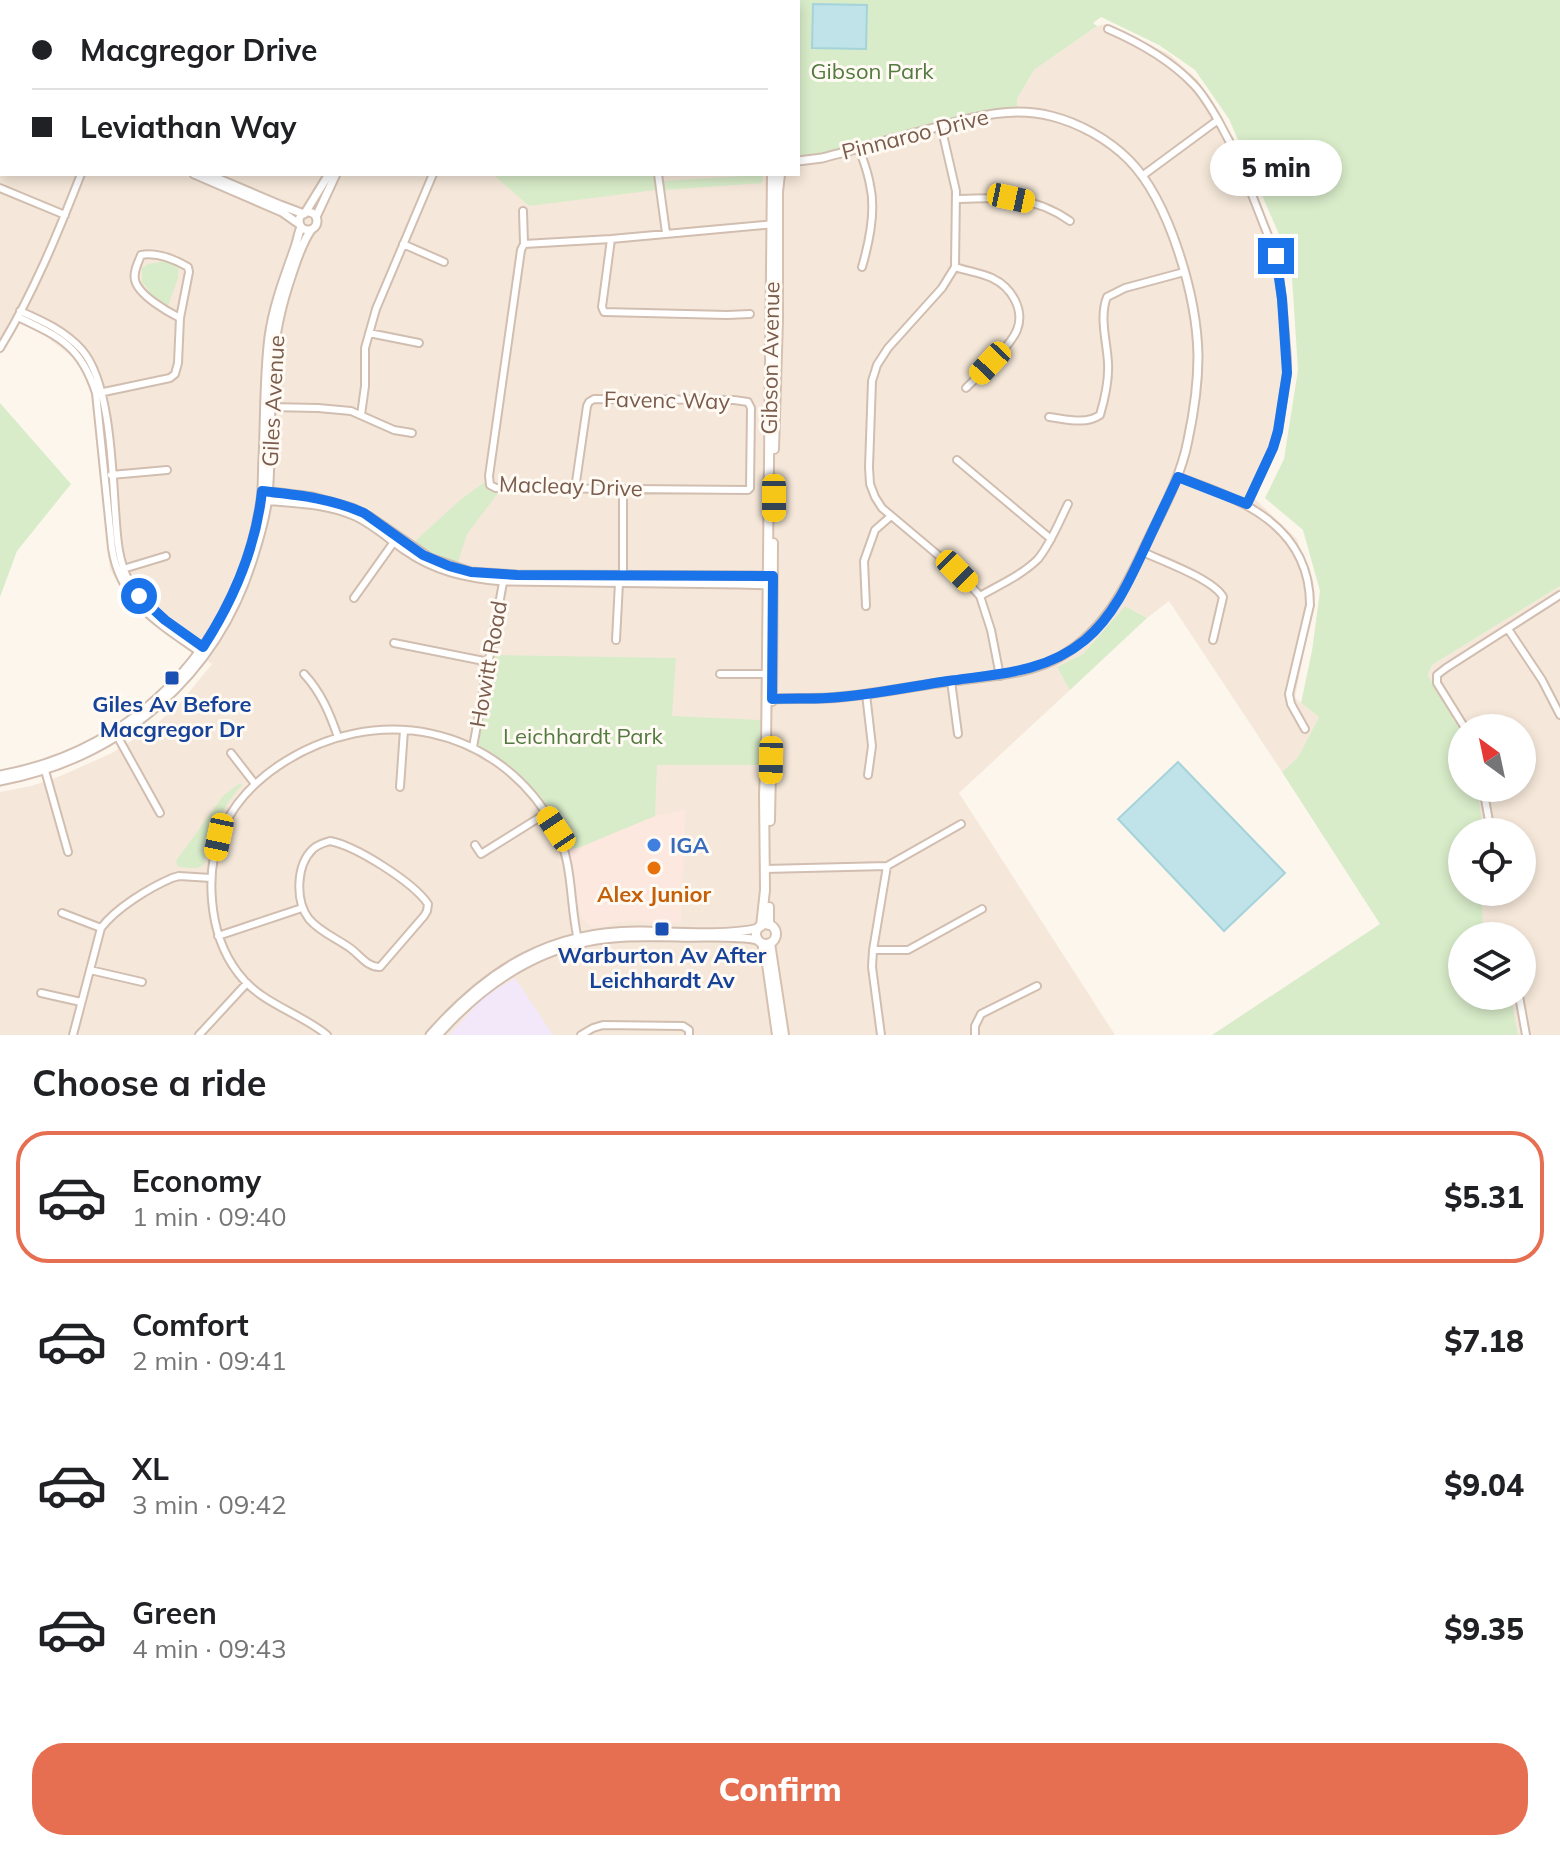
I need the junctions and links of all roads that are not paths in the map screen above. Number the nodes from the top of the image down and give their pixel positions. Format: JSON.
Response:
{"nodes":[{"id":1,"x":1108,"y":29,"type":"dead end"},
{"id":2,"x":1218,"y":120,"type":"junction"},
{"id":3,"x":941,"y":126,"type":"junction"},
{"id":4,"x":859,"y":148,"type":"junction"},
{"id":5,"x":800,"y":161,"type":"edge"},
{"id":6,"x":80,"y":176,"type":"edge"},
{"id":7,"x":203,"y":176,"type":"edge"},
{"id":8,"x":328,"y":176,"type":"edge"},
{"id":9,"x":335,"y":176,"type":"edge"},
{"id":10,"x":432,"y":176,"type":"edge"},
{"id":11,"x":658,"y":176,"type":"edge"},
{"id":12,"x":772,"y":176,"type":"edge"},
{"id":13,"x":780,"y":176,"type":"edge"},
{"id":14,"x":1142,"y":176,"type":"junction"},
{"id":15,"x":226,"y":181,"type":"edge"},
{"id":16,"x":0,"y":188,"type":"edge"},
{"id":17,"x":957,"y":199,"type":"junction"},
{"id":18,"x":523,"y":211,"type":"dead end"},
{"id":19,"x":304,"y":213,"type":"junction"},
{"id":20,"x":65,"y":215,"type":"junction"},
{"id":21,"x":316,"y":217,"type":"junction"},
{"id":22,"x":1070,"y":221,"type":"dead end"},
{"id":23,"x":774,"y":224,"type":"junction"},
{"id":24,"x":300,"y":225,"type":"junction"},
{"id":25,"x":311,"y":230,"type":"junction"},
{"id":26,"x":666,"y":233,"type":"junction"},
{"id":27,"x":611,"y":239,"type":"junction"},
{"id":28,"x":403,"y":244,"type":"junction"},
{"id":29,"x":524,"y":244,"type":"junction"},
{"id":30,"x":444,"y":262,"type":"dead end"},
{"id":31,"x":862,"y":267,"type":"dead end"},
{"id":32,"x":955,"y":267,"type":"junction"},
{"id":33,"x":1184,"y":272,"type":"junction"},
{"id":34,"x":19,"y":314,"type":"junction"},
{"id":35,"x":750,"y":314,"type":"dead end"},
{"id":36,"x":180,"y":318,"type":"junction"},
{"id":37,"x":369,"y":333,"type":"junction"},
{"id":38,"x":419,"y":343,"type":"dead end"},
{"id":39,"x":0,"y":348,"type":"edge"},
{"id":40,"x":966,"y":388,"type":"dead end"},
{"id":41,"x":99,"y":392,"type":"junction"},
{"id":42,"x":268,"y":406,"type":"junction"},
{"id":43,"x":361,"y":415,"type":"junction"},
{"id":44,"x":1049,"y":417,"type":"dead end"},
{"id":45,"x":412,"y":433,"type":"dead end"},
{"id":46,"x":957,"y":460,"type":"dead end"},
{"id":47,"x":167,"y":470,"type":"dead end"},
{"id":48,"x":109,"y":476,"type":"junction"},
{"id":49,"x":1178,"y":477,"type":"junction"},
{"id":50,"x":750,"y":488,"type":"joint"},
{"id":51,"x":575,"y":489,"type":"junction"},
{"id":52,"x":623,"y":489,"type":"junction"},
{"id":53,"x":264,"y":496,"type":"junction"},
{"id":54,"x":1068,"y":504,"type":"dead end"},
{"id":55,"x":1247,"y":504,"type":"junction"},
{"id":56,"x":891,"y":516,"type":"junction"},
{"id":57,"x":1051,"y":539,"type":"junction"},
{"id":58,"x":396,"y":540,"type":"junction"},
{"id":59,"x":1143,"y":552,"type":"junction"},
{"id":60,"x":166,"y":556,"type":"dead end"},
{"id":61,"x":120,"y":570,"type":"junction"},
{"id":62,"x":503,"y":578,"type":"junction"},
{"id":63,"x":621,"y":579,"type":"junction"},
{"id":64,"x":771,"y":581,"type":"junction"},
{"id":65,"x":1560,"y":595,"type":"edge"},
{"id":66,"x":980,"y":596,"type":"junction"},
{"id":67,"x":354,"y":598,"type":"dead end"},
{"id":68,"x":866,"y":606,"type":"dead end"},
{"id":69,"x":1508,"y":629,"type":"junction"},
{"id":70,"x":616,"y":640,"type":"dead end"},
{"id":71,"x":1213,"y":640,"type":"dead end"},
{"id":72,"x":394,"y":643,"type":"dead end"},
{"id":73,"x":204,"y":651,"type":"junction"},
{"id":74,"x":489,"y":662,"type":"junction"},
{"id":75,"x":304,"y":674,"type":"dead end"},
{"id":76,"x":720,"y":674,"type":"dead end"},
{"id":77,"x":770,"y":674,"type":"junction"},
{"id":78,"x":1000,"y":676,"type":"junction"},
{"id":79,"x":951,"y":681,"type":"junction"},
{"id":80,"x":866,"y":694,"type":"junction"},
{"id":81,"x":769,"y":699,"type":"junction"},
{"id":82,"x":1456,"y":714,"type":"edge"},
{"id":83,"x":1560,"y":715,"type":"edge"},
{"id":84,"x":1305,"y":729,"type":"dead end"},
{"id":85,"x":404,"y":730,"type":"junction"},
{"id":86,"x":116,"y":733,"type":"junction"},
{"id":87,"x":958,"y":734,"type":"dead end"},
{"id":88,"x":338,"y":737,"type":"junction"},
{"id":89,"x":473,"y":747,"type":"junction"},
{"id":90,"x":231,"y":753,"type":"dead end"},
{"id":91,"x":44,"y":767,"type":"junction"},
{"id":92,"x":0,"y":775,"type":"edge"},
{"id":93,"x":868,"y":775,"type":"dead end"},
{"id":94,"x":0,"y":781,"type":"edge"},
{"id":95,"x":255,"y":784,"type":"junction"},
{"id":96,"x":400,"y":787,"type":"dead end"},
{"id":97,"x":160,"y":813,"type":"dead end"},
{"id":98,"x":545,"y":814,"type":"junction"},
{"id":99,"x":961,"y":824,"type":"dead end"},
{"id":100,"x":475,"y":845,"type":"dead end"},
{"id":101,"x":68,"y":852,"type":"dead end"},
{"id":102,"x":887,"y":866,"type":"junction"},
{"id":103,"x":767,"y":869,"type":"junction"},
{"id":104,"x":211,"y":878,"type":"junction"},
{"id":105,"x":302,"y":908,"type":"junction"},
{"id":106,"x":982,"y":909,"type":"dead end"},
{"id":107,"x":62,"y":913,"type":"dead end"},
{"id":108,"x":763,"y":926,"type":"junction"},
{"id":109,"x":101,"y":928,"type":"junction"},
{"id":110,"x":218,"y":936,"type":"junction"},
{"id":111,"x":578,"y":940,"type":"junction"},
{"id":112,"x":763,"y":942,"type":"junction"},
{"id":113,"x":873,"y":950,"type":"junction"},
{"id":114,"x":90,"y":970,"type":"junction"},
{"id":115,"x":142,"y":982,"type":"dead end"},
{"id":116,"x":247,"y":983,"type":"junction"},
{"id":117,"x":1037,"y":986,"type":"dead end"},
{"id":118,"x":41,"y":993,"type":"dead end"},
{"id":119,"x":81,"y":1002,"type":"junction"},
{"id":120,"x":1522,"y":1010,"type":"edge"},
{"id":121,"x":318,"y":1032,"type":"edge"},
{"id":122,"x":73,"y":1035,"type":"edge"},
{"id":123,"x":199,"y":1035,"type":"edge"},
{"id":124,"x":327,"y":1035,"type":"edge"},
{"id":125,"x":430,"y":1035,"type":"edge"},
{"id":126,"x":438,"y":1035,"type":"edge"},
{"id":127,"x":581,"y":1035,"type":"edge"},
{"id":128,"x":689,"y":1035,"type":"edge"},
{"id":129,"x":777,"y":1035,"type":"edge"},
{"id":130,"x":784,"y":1035,"type":"edge"},
{"id":131,"x":881,"y":1035,"type":"edge"},
{"id":132,"x":975,"y":1035,"type":"edge"},
{"id":133,"x":1526,"y":1035,"type":"edge"}],
"edges":[{"from":1,"to":2,"type":"street"},
{"from":2,"to":14,"type":"street"},
{"from":2,"to":55,"type":"street"},
{"from":3,"to":4,"type":"street","name":"Pinnaroo Drive"},
{"from":3,"to":14,"type":"street","name":"Pinnaroo Drive"},
{"from":3,"to":17,"type":"street"},
{"from":4,"to":5,"type":"street","name":"Pinnaroo Drive"},
{"from":4,"to":31,"type":"street"},
{"from":6,"to":20,"type":"street"},
{"from":7,"to":15,"type":"street"},
{"from":8,"to":19,"type":"street"},
{"from":9,"to":21,"type":"street"},
{"from":10,"to":28,"type":"street"},
{"from":11,"to":26,"type":"street"},
{"from":12,"to":23,"type":"main road","name":"Gibson Avenue"},
{"from":13,"to":23,"type":"main road","name":"Gibson Avenue"},
{"from":14,"to":33,"type":"street","name":"Pinnaroo Drive"},
{"from":15,"to":19,"type":"street"},
{"from":15,"to":24,"type":"street"},
{"from":16,"to":20,"type":"street"},
{"from":17,"to":22,"type":"street"},
{"from":17,"to":32,"type":"street"},
{"from":18,"to":29,"type":"street","name":"Macleay Drive"},
{"from":19,"to":21,"type":"street"},
{"from":19,"to":24,"type":"street"},
{"from":20,"to":34,"type":"street"},
{"from":21,"to":25,"type":"street"},
{"from":23,"to":26,"type":"street"},
{"from":23,"to":64,"type":"main road","name":"Gibson Avenue"},
{"from":24,"to":25,"type":"street"},
{"from":24,"to":42,"type":"street","name":"Giles Avenue"},
{"from":25,"to":42,"type":"street","name":"Giles Avenue"},
{"from":26,"to":27,"type":"street"},
{"from":27,"to":29,"type":"street"},
{"from":27,"to":35,"type":"street"},
{"from":28,"to":30,"type":"street"},
{"from":28,"to":37,"type":"street"},
{"from":29,"to":51,"type":"street","name":"Macleay Drive"},
{"from":32,"to":40,"type":"street"},
{"from":32,"to":56,"type":"street"},
{"from":33,"to":44,"type":"street"},
{"from":33,"to":49,"type":"street","name":"Pinnaroo Drive"},
{"from":34,"to":39,"type":"street"},
{"from":34,"to":41,"type":"street"},
{"from":36,"to":36,"type":"street"},
{"from":36,"to":41,"type":"street"},
{"from":37,"to":38,"type":"street"},
{"from":37,"to":43,"type":"street"},
{"from":41,"to":48,"type":"street"},
{"from":42,"to":43,"type":"street"},
{"from":42,"to":53,"type":"street","name":"Giles Avenue"},
{"from":43,"to":45,"type":"street"},
{"from":46,"to":57,"type":"street"},
{"from":47,"to":48,"type":"street"},
{"from":48,"to":61,"type":"street"},
{"from":49,"to":55,"type":"street"},
{"from":49,"to":59,"type":"street","name":"Pinnaroo Drive"},
{"from":50,"to":51,"type":"street","name":"Favenc Way"},
{"from":50,"to":52,"type":"street","name":"Macleay Drive"},
{"from":51,"to":52,"type":"street","name":"Macleay Drive"},
{"from":52,"to":63,"type":"street"},
{"from":53,"to":58,"type":"street"},
{"from":53,"to":73,"type":"street","name":"Giles Avenue"},
{"from":54,"to":57,"type":"street"},
{"from":55,"to":84,"type":"street"},
{"from":56,"to":66,"type":"street"},
{"from":56,"to":68,"type":"street"},
{"from":57,"to":66,"type":"street"},
{"from":58,"to":62,"type":"street"},
{"from":58,"to":67,"type":"street"},
{"from":59,"to":71,"type":"street"},
{"from":59,"to":78,"type":"street","name":"Pinnaroo Drive"},
{"from":60,"to":61,"type":"street"},
{"from":61,"to":73,"type":"street"},
{"from":62,"to":63,"type":"street"},
{"from":62,"to":74,"type":"street","name":"Howitt Road"},
{"from":63,"to":64,"type":"street"},
{"from":63,"to":70,"type":"street"},
{"from":64,"to":77,"type":"main road","name":"Gibson Avenue"},
{"from":65,"to":69,"type":"street"},
{"from":66,"to":78,"type":"street"},
{"from":69,"to":82,"type":"street"},
{"from":69,"to":83,"type":"street"},
{"from":72,"to":74,"type":"street"},
{"from":73,"to":86,"type":"street","name":"Giles Avenue"},
{"from":74,"to":89,"type":"street","name":"Howitt Road"},
{"from":75,"to":88,"type":"street"},
{"from":76,"to":77,"type":"street"},
{"from":77,"to":81,"type":"main road","name":"Gibson Avenue"},
{"from":78,"to":79,"type":"street","name":"Pinnaroo Drive"},
{"from":79,"to":80,"type":"street","name":"Pinnaroo Drive"},
{"from":79,"to":87,"type":"street"},
{"from":80,"to":81,"type":"street","name":"Pinnaroo Drive"},
{"from":80,"to":93,"type":"street"},
{"from":81,"to":103,"type":"main road","name":"Gibson Avenue"},
{"from":85,"to":88,"type":"street"},
{"from":85,"to":89,"type":"street"},
{"from":85,"to":96,"type":"street"},
{"from":86,"to":91,"type":"street","name":"Giles Avenue"},
{"from":86,"to":97,"type":"street"},
{"from":88,"to":95,"type":"street"},
{"from":89,"to":98,"type":"street"},
{"from":90,"to":95,"type":"street"},
{"from":91,"to":92,"type":"street","name":"Giles Avenue"},
{"from":91,"to":94,"type":"street","name":"Giles Avenue"},
{"from":91,"to":101,"type":"street"},
{"from":95,"to":104,"type":"street"},
{"from":98,"to":100,"type":"street"},
{"from":98,"to":111,"type":"street"},
{"from":99,"to":102,"type":"street"},
{"from":102,"to":103,"type":"street"},
{"from":102,"to":113,"type":"street"},
{"from":103,"to":108,"type":"main road","name":"Gibson Avenue"},
{"from":104,"to":109,"type":"street"},
{"from":104,"to":110,"type":"street"},
{"from":105,"to":105,"type":"street"},
{"from":105,"to":110,"type":"street"},
{"from":106,"to":113,"type":"street"},
{"from":107,"to":109,"type":"street"},
{"from":108,"to":111,"type":"street"},
{"from":108,"to":112,"type":"main road"},
{"from":108,"to":112,"type":"main road"},
{"from":109,"to":114,"type":"street"},
{"from":110,"to":116,"type":"street"},
{"from":111,"to":112,"type":"street"},
{"from":111,"to":125,"type":"street"},
{"from":111,"to":126,"type":"street"},
{"from":112,"to":129,"type":"main road"},
{"from":112,"to":130,"type":"main road"},
{"from":113,"to":131,"type":"street"},
{"from":114,"to":115,"type":"street"},
{"from":114,"to":119,"type":"street"},
{"from":116,"to":121,"type":"street"},
{"from":116,"to":123,"type":"street"},
{"from":117,"to":132,"type":"street"},
{"from":118,"to":119,"type":"street"},
{"from":119,"to":122,"type":"street"},
{"from":120,"to":133,"type":"street"},
{"from":121,"to":124,"type":"street"},
{"from":127,"to":128,"type":"street"}]}
